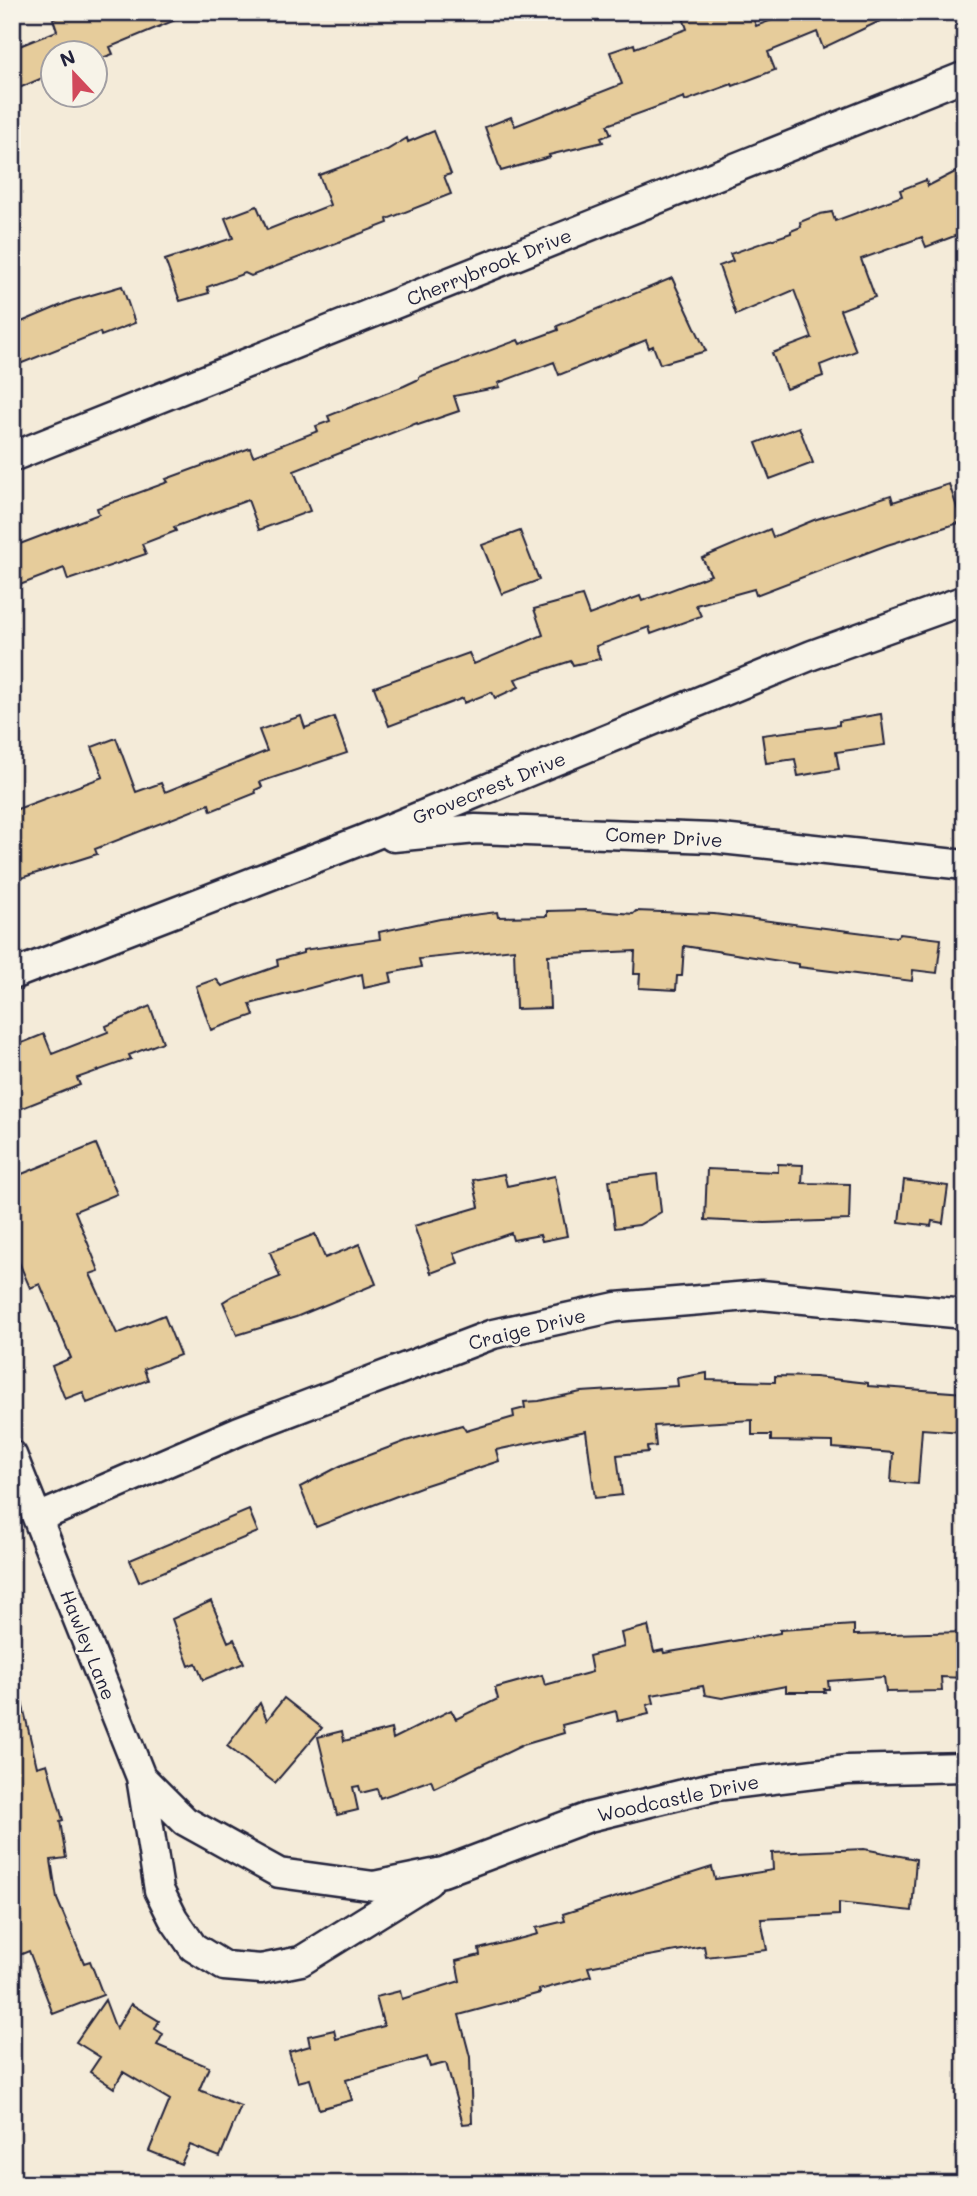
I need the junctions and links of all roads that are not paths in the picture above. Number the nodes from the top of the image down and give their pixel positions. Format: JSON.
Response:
{"nodes":[{"id":1,"x":965,"y":76,"type":"edge"},
{"id":2,"x":12,"y":457,"type":"edge"},
{"id":3,"x":965,"y":600,"type":"edge"},
{"id":4,"x":362,"y":840,"type":"junction"},
{"id":5,"x":965,"y":865,"type":"edge"},
{"id":6,"x":12,"y":975,"type":"edge"},
{"id":7,"x":965,"y":1314,"type":"edge"},
{"id":8,"x":12,"y":1455,"type":"edge"},
{"id":9,"x":38,"y":1518,"type":"junction"},
{"id":10,"x":965,"y":1767,"type":"edge"},
{"id":11,"x":141,"y":1777,"type":"junction"},
{"id":12,"x":185,"y":1821,"type":"joint"},
{"id":13,"x":443,"y":1872,"type":"junction"}],
"edges":[{"from":1,"to":2,"type":"street","name":"Cherrybrook Drive"},
{"from":3,"to":4,"type":"street","name":"Grovecrest Drive"},
{"from":4,"to":5,"type":"street","name":"Comer Drive"},
{"from":4,"to":6,"type":"street","name":"Grovecrest Drive"},
{"from":7,"to":9,"type":"street","name":"Craige Drive"},
{"from":8,"to":9,"type":"street","name":"Hawley Lane"},
{"from":9,"to":11,"type":"street","name":"Hawley Lane"},
{"from":10,"to":13,"type":"street","name":"Woodcastle Drive"},
{"from":11,"to":12,"type":"street","name":"Hawley Lane"},
{"from":11,"to":13,"type":"street","name":"Woodcastle Drive"},
{"from":12,"to":13,"type":"street","name":"Woodcastle Drive"}]}
